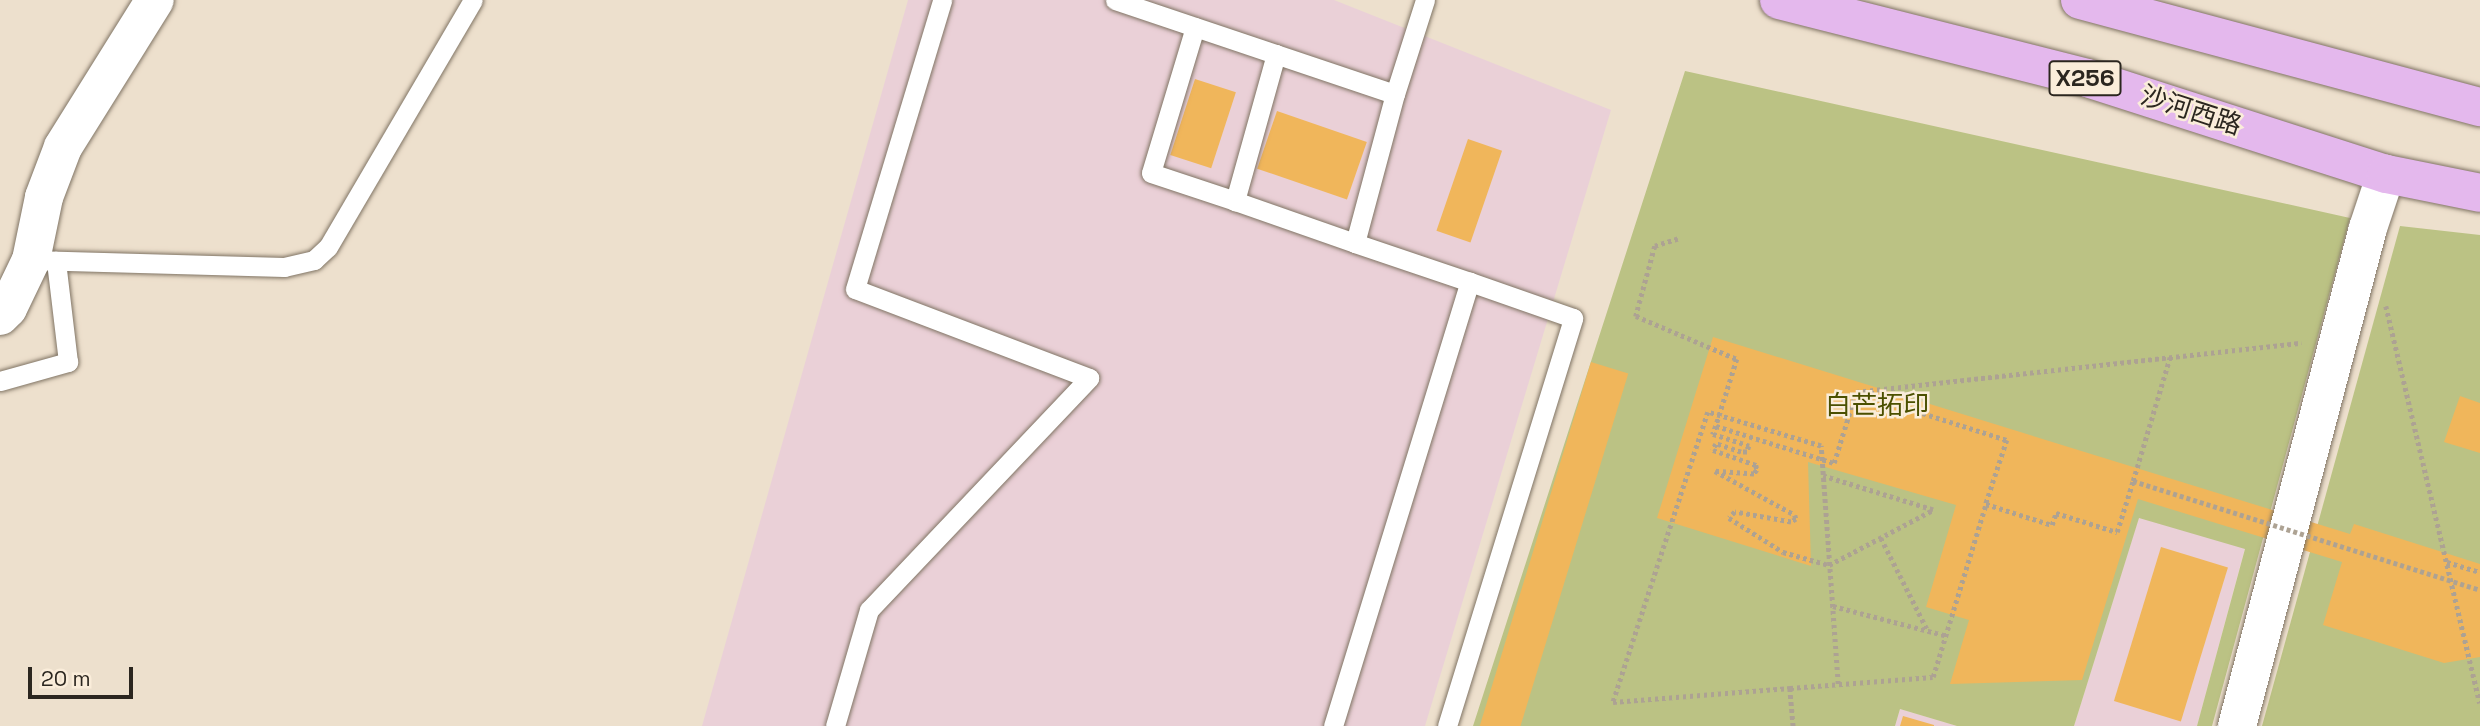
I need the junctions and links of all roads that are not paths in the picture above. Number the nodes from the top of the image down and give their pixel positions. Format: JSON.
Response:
{"nodes":[{"id":1,"x":155,"y":0,"type":"edge"},
{"id":2,"x":474,"y":0,"type":"edge"},
{"id":3,"x":942,"y":0,"type":"edge"},
{"id":4,"x":1115,"y":0,"type":"edge"},
{"id":5,"x":1425,"y":0,"type":"edge"},
{"id":6,"x":1779,"y":0,"type":"edge"},
{"id":7,"x":2080,"y":0,"type":"edge"},
{"id":8,"x":1195,"y":27,"type":"junction"},
{"id":9,"x":1276,"y":54,"type":"junction"},
{"id":10,"x":1395,"y":94,"type":"junction"},
{"id":11,"x":2480,"y":107,"type":"edge"},
{"id":12,"x":2386,"y":174,"type":"junction"},
{"id":13,"x":2480,"y":193,"type":"edge"},
{"id":14,"x":1235,"y":201,"type":"junction"},
{"id":15,"x":1355,"y":243,"type":"junction"},
{"id":16,"x":43,"y":260,"type":"junction"},
{"id":17,"x":1470,"y":282,"type":"junction"},
{"id":18,"x":0,"y":316,"type":"edge"},
{"id":19,"x":0,"y":381,"type":"edge"},
{"id":20,"x":835,"y":726,"type":"edge"},
{"id":21,"x":1333,"y":726,"type":"edge"},
{"id":22,"x":1447,"y":726,"type":"edge"},
{"id":23,"x":2237,"y":726,"type":"edge"}],
"edges":[{"from":1,"to":16,"type":"street"},
{"from":2,"to":16,"type":"lane"},
{"from":3,"to":20,"type":"lane"},
{"from":4,"to":8,"type":"lane"},
{"from":5,"to":10,"type":"lane"},
{"from":6,"to":12,"type":"main road","name":"沙河西路","number":"X256"},
{"from":7,"to":11,"type":"main road"},
{"from":8,"to":9,"type":"lane"},
{"from":8,"to":14,"type":"lane"},
{"from":9,"to":10,"type":"lane"},
{"from":9,"to":14,"type":"lane"},
{"from":10,"to":15,"type":"lane"},
{"from":12,"to":13,"type":"main road","name":"沙河西路","number":"X256"},
{"from":12,"to":23,"type":"street"},
{"from":14,"to":15,"type":"lane"},
{"from":15,"to":17,"type":"lane"},
{"from":16,"to":18,"type":"street"},
{"from":16,"to":19,"type":"lane"},
{"from":17,"to":21,"type":"lane"},
{"from":17,"to":22,"type":"lane"}]}
